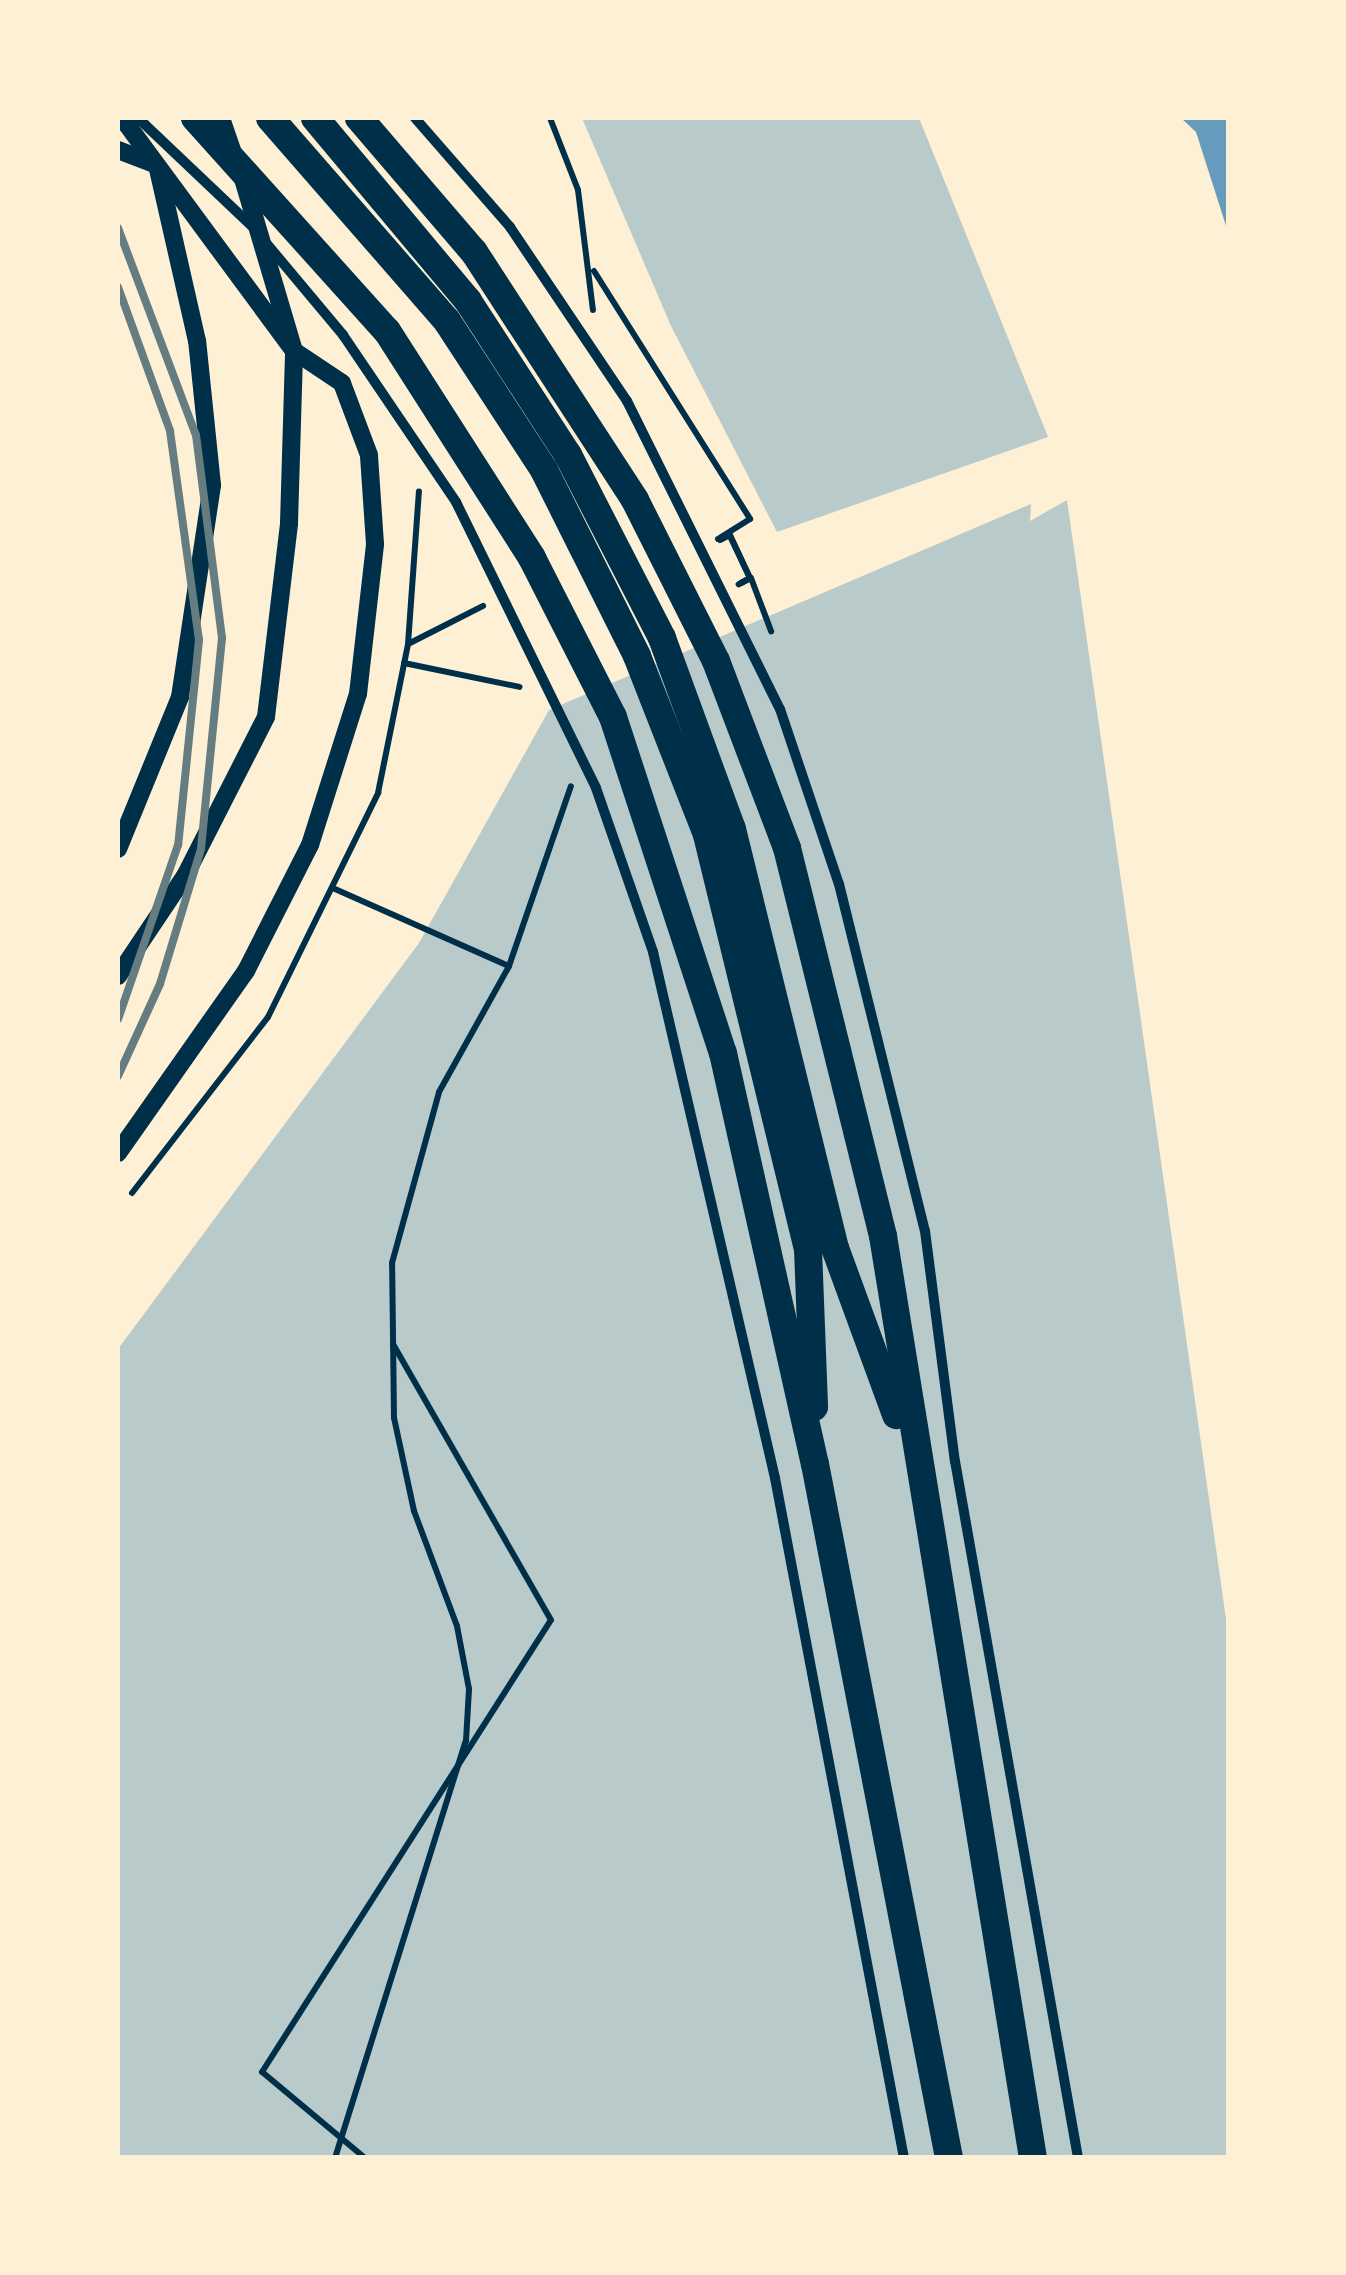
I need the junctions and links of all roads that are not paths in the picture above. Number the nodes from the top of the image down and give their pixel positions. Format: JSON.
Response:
{"nodes":[{"id":1,"x":122,"y":118,"type":"edge"},
{"id":2,"x":138,"y":118,"type":"edge"},
{"id":3,"x":195,"y":118,"type":"edge"},
{"id":4,"x":221,"y":118,"type":"edge"},
{"id":5,"x":270,"y":118,"type":"edge"},
{"id":6,"x":315,"y":118,"type":"edge"},
{"id":7,"x":359,"y":118,"type":"edge"},
{"id":8,"x":415,"y":118,"type":"edge"},
{"id":9,"x":118,"y":150,"type":"edge"},
{"id":10,"x":118,"y":164,"type":"edge"},
{"id":11,"x":156,"y":164,"type":"junction"},
{"id":12,"x":294,"y":350,"type":"junction"},
{"id":13,"x":118,"y":849,"type":"edge"},
{"id":14,"x":118,"y":976,"type":"edge"},
{"id":15,"x":118,"y":1154,"type":"edge"},
{"id":16,"x":816,"y":1464,"type":"junction"},
{"id":17,"x":915,"y":1468,"type":"junction"},
{"id":18,"x":904,"y":2158,"type":"edge"},
{"id":19,"x":949,"y":2158,"type":"edge"},
{"id":20,"x":1033,"y":2158,"type":"edge"},
{"id":21,"x":1078,"y":2158,"type":"edge"}],
"edges":[{"from":1,"to":11,"type":"street"},
{"from":2,"to":18,"type":"street"},
{"from":3,"to":16,"type":"highway"},
{"from":4,"to":12,"type":"street"},
{"from":5,"to":16,"type":"highway"},
{"from":6,"to":17,"type":"highway"},
{"from":7,"to":17,"type":"highway"},
{"from":8,"to":21,"type":"street"},
{"from":9,"to":11,"type":"street"},
{"from":10,"to":11,"type":"street"},
{"from":11,"to":12,"type":"street"},
{"from":11,"to":13,"type":"street"},
{"from":12,"to":14,"type":"street"},
{"from":12,"to":15,"type":"street"},
{"from":16,"to":19,"type":"highway"},
{"from":17,"to":20,"type":"highway"}]}
